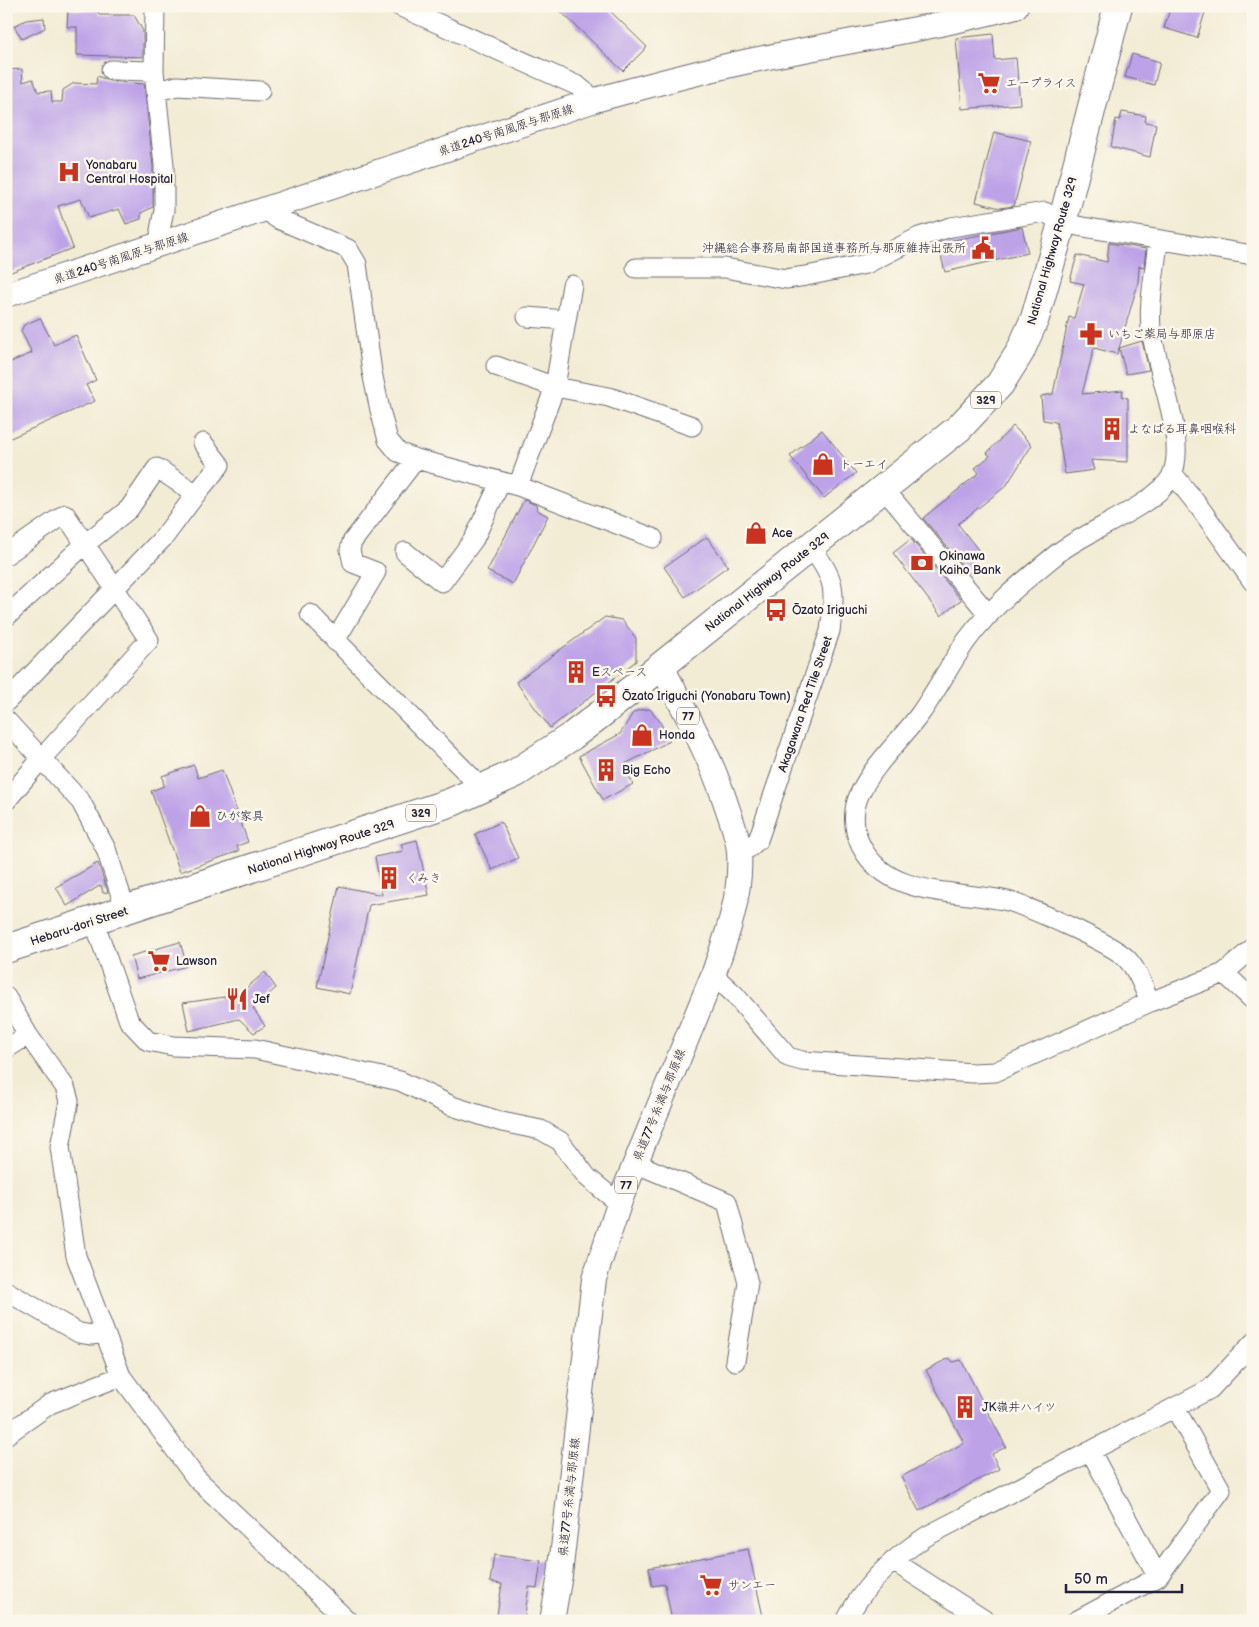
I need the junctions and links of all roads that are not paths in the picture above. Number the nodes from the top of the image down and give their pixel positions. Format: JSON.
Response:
{"nodes":[{"id":1,"x":155,"y":6,"type":"edge"},
{"id":2,"x":399,"y":6,"type":"edge"},
{"id":3,"x":1016,"y":6,"type":"edge"},
{"id":4,"x":1118,"y":6,"type":"edge"},
{"id":5,"x":110,"y":70,"type":"dead end"},
{"id":6,"x":154,"y":71,"type":"junction"},
{"id":7,"x":157,"y":91,"type":"junction"},
{"id":8,"x":260,"y":91,"type":"dead end"},
{"id":9,"x":595,"y":100,"type":"junction"},
{"id":10,"x":266,"y":210,"type":"junction"},
{"id":11,"x":1062,"y":223,"type":"junction"},
{"id":12,"x":1158,"y":240,"type":"junction"},
{"id":13,"x":162,"y":245,"type":"junction"},
{"id":14,"x":1253,"y":255,"type":"edge"},
{"id":15,"x":636,"y":268,"type":"dead end"},
{"id":16,"x":572,"y":285,"type":"dead end"},
{"id":17,"x":6,"y":295,"type":"edge"},
{"id":18,"x":527,"y":317,"type":"dead end"},
{"id":19,"x":566,"y":320,"type":"junction"},
{"id":20,"x":496,"y":366,"type":"dead end"},
{"id":21,"x":555,"y":387,"type":"junction"},
{"id":22,"x":692,"y":426,"type":"dead end"},
{"id":23,"x":203,"y":444,"type":"dead end"},
{"id":24,"x":416,"y":460,"type":"junction"},
{"id":25,"x":1173,"y":474,"type":"junction"},
{"id":26,"x":509,"y":484,"type":"junction"},
{"id":27,"x":884,"y":489,"type":"junction"},
{"id":28,"x":196,"y":494,"type":"junction"},
{"id":29,"x":653,"y":538,"type":"dead end"},
{"id":30,"x":84,"y":545,"type":"junction"},
{"id":31,"x":811,"y":548,"type":"junction"},
{"id":32,"x":405,"y":552,"type":"dead end"},
{"id":33,"x":6,"y":555,"type":"edge"},
{"id":34,"x":1253,"y":582,"type":"edge"},
{"id":35,"x":113,"y":587,"type":"junction"},
{"id":36,"x":310,"y":614,"type":"dead end"},
{"id":37,"x":989,"y":615,"type":"junction"},
{"id":38,"x":6,"y":617,"type":"edge"},
{"id":39,"x":335,"y":641,"type":"junction"},
{"id":40,"x":661,"y":665,"type":"junction"},
{"id":41,"x":6,"y":702,"type":"edge"},
{"id":42,"x":6,"y":720,"type":"edge"},
{"id":43,"x":41,"y":759,"type":"junction"},
{"id":44,"x":480,"y":791,"type":"junction"},
{"id":45,"x":6,"y":801,"type":"edge"},
{"id":46,"x":739,"y":852,"type":"junction"},
{"id":47,"x":152,"y":902,"type":"joint"},
{"id":48,"x":126,"y":911,"type":"junction"},
{"id":49,"x":94,"y":921,"type":"junction"},
{"id":50,"x":1253,"y":948,"type":"edge"},
{"id":51,"x":6,"y":949,"type":"edge"},
{"id":52,"x":1224,"y":973,"type":"junction"},
{"id":53,"x":713,"y":975,"type":"junction"},
{"id":54,"x":6,"y":997,"type":"edge"},
{"id":55,"x":1253,"y":1000,"type":"edge"},
{"id":56,"x":1150,"y":1002,"type":"junction"},
{"id":57,"x":28,"y":1034,"type":"junction"},
{"id":58,"x":6,"y":1049,"type":"edge"},
{"id":59,"x":635,"y":1163,"type":"junction"},
{"id":60,"x":621,"y":1198,"type":"junction"},
{"id":61,"x":6,"y":1291,"type":"edge"},
{"id":62,"x":103,"y":1332,"type":"junction"},
{"id":63,"x":1253,"y":1343,"type":"edge"},
{"id":64,"x":736,"y":1361,"type":"dead end"},
{"id":65,"x":121,"y":1376,"type":"junction"},
{"id":66,"x":1175,"y":1408,"type":"junction"},
{"id":67,"x":6,"y":1435,"type":"edge"},
{"id":68,"x":1091,"y":1452,"type":"junction"},
{"id":69,"x":893,"y":1562,"type":"junction"},
{"id":70,"x":1158,"y":1577,"type":"junction"},
{"id":71,"x":348,"y":1621,"type":"edge"},
{"id":72,"x":552,"y":1621,"type":"edge"},
{"id":73,"x":846,"y":1621,"type":"edge"},
{"id":74,"x":986,"y":1621,"type":"edge"},
{"id":75,"x":1076,"y":1621,"type":"edge"}],
"edges":[{"from":1,"to":6,"type":"street"},
{"from":2,"to":9,"type":"street"},
{"from":3,"to":9,"type":"main road","name":"県道240号南風原与那原線"},
{"from":4,"to":11,"type":"highway","name":"National Highway Route 329","number":"329"},
{"from":5,"to":6,"type":"street"},
{"from":6,"to":7,"type":"street"},
{"from":7,"to":8,"type":"street"},
{"from":7,"to":13,"type":"street"},
{"from":9,"to":10,"type":"main road","name":"県道240号南風原与那原線"},
{"from":10,"to":13,"type":"main road","name":"県道240号南風原与那原線"},
{"from":10,"to":24,"type":"street"},
{"from":11,"to":12,"type":"street"},
{"from":11,"to":15,"type":"street"},
{"from":11,"to":27,"type":"highway","name":"National Highway Route 329","number":"329"},
{"from":12,"to":14,"type":"street"},
{"from":12,"to":25,"type":"street"},
{"from":13,"to":17,"type":"main road","name":"県道240号南風原与那原線"},
{"from":16,"to":19,"type":"street"},
{"from":18,"to":19,"type":"street"},
{"from":19,"to":21,"type":"street"},
{"from":20,"to":21,"type":"street"},
{"from":21,"to":22,"type":"street"},
{"from":21,"to":26,"type":"street"},
{"from":23,"to":28,"type":"street"},
{"from":24,"to":26,"type":"street"},
{"from":24,"to":39,"type":"street"},
{"from":25,"to":34,"type":"street"},
{"from":25,"to":37,"type":"street"},
{"from":26,"to":29,"type":"street"},
{"from":26,"to":32,"type":"street"},
{"from":27,"to":31,"type":"highway","name":"National Highway Route 329","number":"329"},
{"from":27,"to":37,"type":"street"},
{"from":28,"to":30,"type":"street"},
{"from":28,"to":35,"type":"street"},
{"from":30,"to":33,"type":"street"},
{"from":30,"to":35,"type":"street"},
{"from":30,"to":38,"type":"street"},
{"from":31,"to":40,"type":"highway","name":"National Highway Route 329","number":"329"},
{"from":31,"to":46,"type":"street","name":"Akagawara Red Tile Street"},
{"from":35,"to":41,"type":"street"},
{"from":35,"to":43,"type":"street"},
{"from":36,"to":39,"type":"street"},
{"from":37,"to":56,"type":"street"},
{"from":39,"to":44,"type":"street"},
{"from":40,"to":44,"type":"highway","name":"National Highway Route 329","number":"329"},
{"from":40,"to":46,"type":"main road","name":"県道77号糸満与那原線","number":"77"},
{"from":42,"to":43,"type":"street"},
{"from":43,"to":45,"type":"street"},
{"from":43,"to":48,"type":"street"},
{"from":44,"to":47,"type":"highway","name":"National Highway Route 329","number":"329"},
{"from":46,"to":53,"type":"main road","name":"県道77号糸満与那原線","number":"77"},
{"from":47,"to":48,"type":"highway","name":"Hebaru-dori Street","number":"329"},
{"from":48,"to":49,"type":"highway","name":"Hebaru-dori Street","number":"329"},
{"from":49,"to":51,"type":"highway","name":"Hebaru-dori Street","number":"329"},
{"from":49,"to":60,"type":"street"},
{"from":50,"to":52,"type":"street"},
{"from":52,"to":55,"type":"street"},
{"from":52,"to":56,"type":"street"},
{"from":53,"to":56,"type":"street"},
{"from":53,"to":59,"type":"main road","name":"県道77号糸満与那原線","number":"77"},
{"from":54,"to":57,"type":"street"},
{"from":57,"to":58,"type":"street"},
{"from":57,"to":62,"type":"street"},
{"from":59,"to":60,"type":"main road","name":"県道77号糸満与那原線","number":"77"},
{"from":59,"to":64,"type":"street"},
{"from":60,"to":72,"type":"main road","name":"県道77号糸満与那原線","number":"77"},
{"from":61,"to":62,"type":"street"},
{"from":62,"to":65,"type":"street"},
{"from":63,"to":66,"type":"street"},
{"from":65,"to":67,"type":"street"},
{"from":65,"to":71,"type":"street"},
{"from":66,"to":68,"type":"street"},
{"from":66,"to":70,"type":"street"},
{"from":68,"to":69,"type":"street"},
{"from":68,"to":70,"type":"street"},
{"from":69,"to":73,"type":"street"},
{"from":69,"to":74,"type":"street"},
{"from":70,"to":75,"type":"street"}]}
